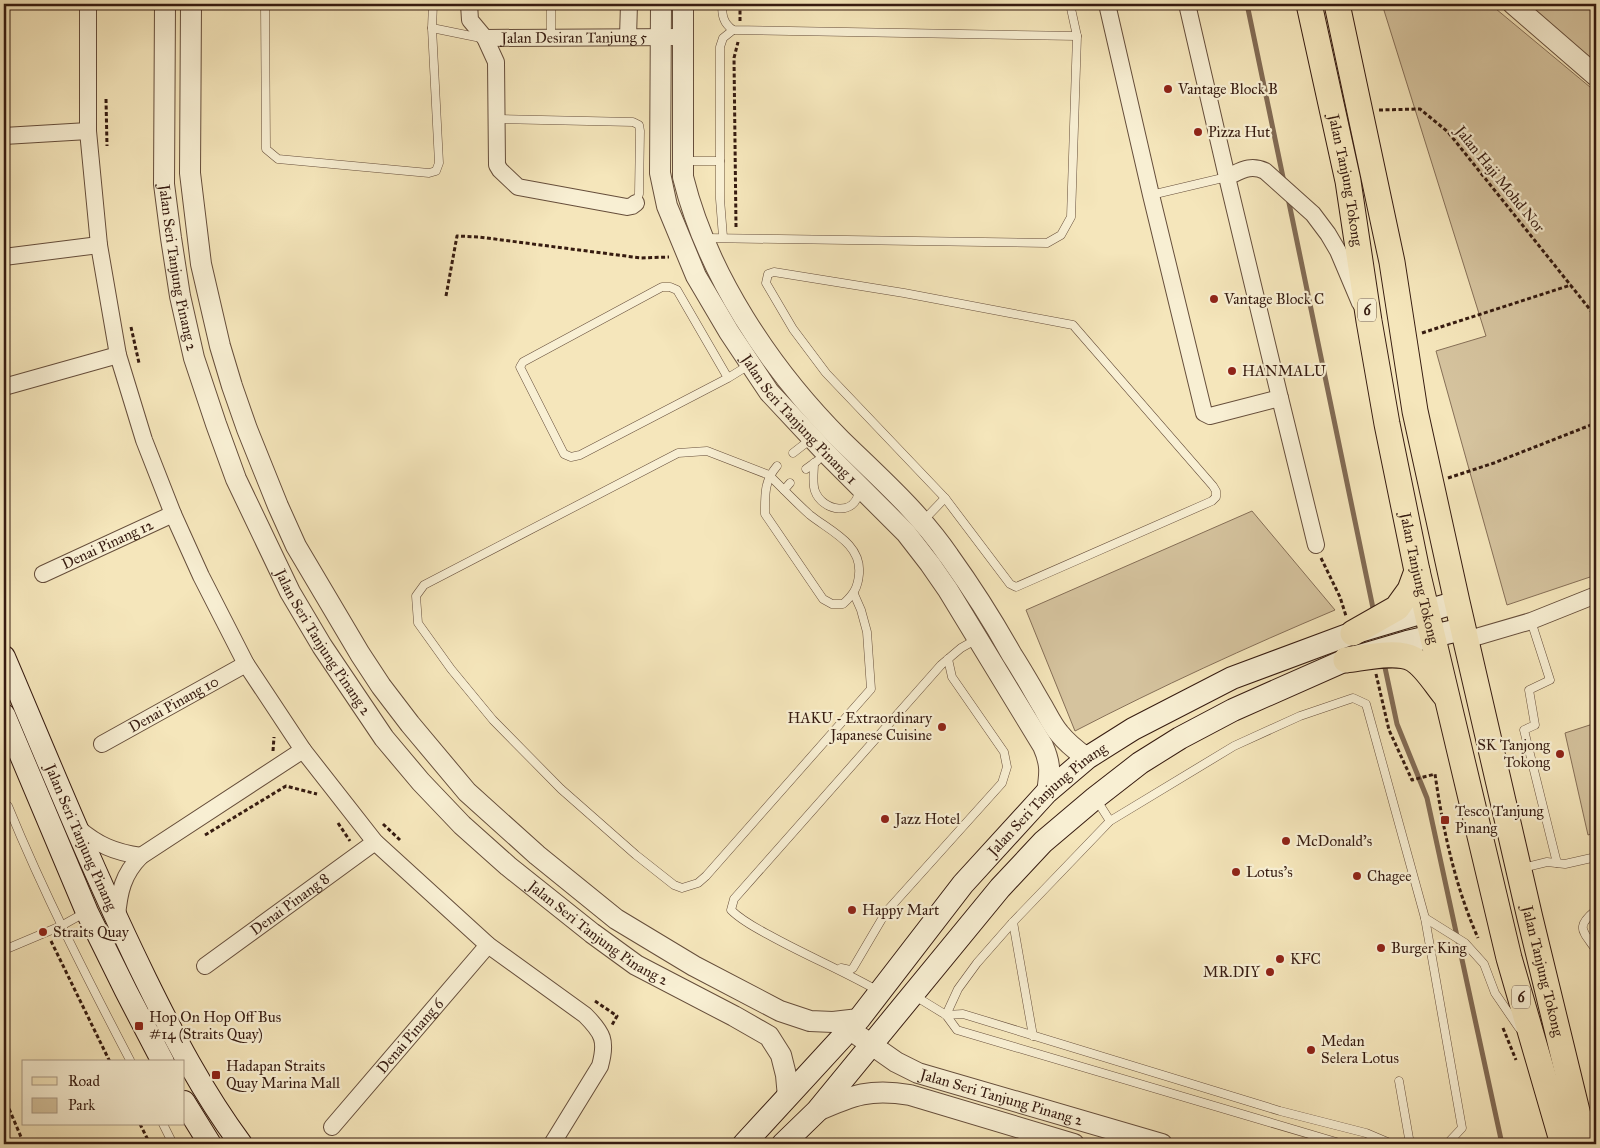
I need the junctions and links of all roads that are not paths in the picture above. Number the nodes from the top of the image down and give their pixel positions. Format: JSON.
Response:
{"nodes":[{"id":1,"x":88,"y":4,"type":"edge"},
{"id":2,"x":165,"y":4,"type":"edge"},
{"id":3,"x":191,"y":4,"type":"edge"},
{"id":4,"x":265,"y":4,"type":"edge"},
{"id":5,"x":433,"y":4,"type":"edge"},
{"id":6,"x":469,"y":4,"type":"edge"},
{"id":7,"x":551,"y":4,"type":"edge"},
{"id":8,"x":629,"y":4,"type":"edge"},
{"id":9,"x":661,"y":4,"type":"edge"},
{"id":10,"x":683,"y":4,"type":"edge"},
{"id":11,"x":722,"y":4,"type":"edge"},
{"id":12,"x":1070,"y":4,"type":"edge"},
{"id":13,"x":1107,"y":4,"type":"edge"},
{"id":14,"x":1187,"y":4,"type":"edge"},
{"id":15,"x":1309,"y":4,"type":"edge"},
{"id":16,"x":1337,"y":4,"type":"edge"},
{"id":17,"x":1513,"y":4,"type":"edge"},
{"id":18,"x":432,"y":28,"type":"junction"},
{"id":19,"x":737,"y":30,"type":"junction"},
{"id":20,"x":1077,"y":36,"type":"junction"},
{"id":21,"x":628,"y":37,"type":"junction"},
{"id":22,"x":662,"y":37,"type":"junction"},
{"id":23,"x":682,"y":37,"type":"junction"},
{"id":24,"x":485,"y":38,"type":"junction"},
{"id":25,"x":551,"y":38,"type":"junction"},
{"id":26,"x":1596,"y":76,"type":"edge"},
{"id":27,"x":496,"y":119,"type":"junction"},
{"id":28,"x":88,"y":131,"type":"junction"},
{"id":29,"x":4,"y":136,"type":"edge"},
{"id":30,"x":681,"y":161,"type":"junction"},
{"id":31,"x":720,"y":161,"type":"junction"},
{"id":32,"x":1227,"y":177,"type":"junction"},
{"id":33,"x":1150,"y":195,"type":"junction"},
{"id":34,"x":636,"y":203,"type":"joint"},
{"id":35,"x":725,"y":237,"type":"junction"},
{"id":36,"x":702,"y":238,"type":"junction"},
{"id":37,"x":99,"y":245,"type":"junction"},
{"id":38,"x":4,"y":257,"type":"edge"},
{"id":39,"x":1368,"y":321,"type":"junction"},
{"id":40,"x":118,"y":355,"type":"junction"},
{"id":41,"x":749,"y":365,"type":"junction"},
{"id":42,"x":728,"y":378,"type":"junction"},
{"id":43,"x":4,"y":387,"type":"edge"},
{"id":44,"x":1280,"y":398,"type":"junction"},
{"id":45,"x":812,"y":438,"type":"junction"},
{"id":46,"x":840,"y":439,"type":"junction"},
{"id":47,"x":793,"y":453,"type":"dead end"},
{"id":48,"x":820,"y":458,"type":"junction"},
{"id":49,"x":777,"y":466,"type":"dead end"},
{"id":50,"x":806,"y":470,"type":"dead end"},
{"id":51,"x":769,"y":475,"type":"junction"},
{"id":52,"x":790,"y":483,"type":"dead end"},
{"id":53,"x":857,"y":484,"type":"junction"},
{"id":54,"x":784,"y":490,"type":"junction"},
{"id":55,"x":945,"y":498,"type":"junction"},
{"id":56,"x":173,"y":514,"type":"junction"},
{"id":57,"x":923,"y":521,"type":"junction"},
{"id":58,"x":1316,"y":545,"type":"road end"},
{"id":59,"x":1417,"y":572,"type":"junction"},
{"id":60,"x":43,"y":574,"type":"dead end"},
{"id":61,"x":854,"y":594,"type":"junction"},
{"id":62,"x":1596,"y":595,"type":"edge"},
{"id":63,"x":1457,"y":602,"type":"junction"},
{"id":64,"x":1427,"y":611,"type":"junction"},
{"id":65,"x":1399,"y":613,"type":"junction"},
{"id":66,"x":1531,"y":620,"type":"junction"},
{"id":67,"x":987,"y":633,"type":"junction"},
{"id":68,"x":1464,"y":634,"type":"junction"},
{"id":69,"x":1433,"y":637,"type":"junction"},
{"id":70,"x":1359,"y":639,"type":"junction"},
{"id":71,"x":1410,"y":651,"type":"junction"},
{"id":72,"x":4,"y":657,"type":"edge"},
{"id":73,"x":948,"y":659,"type":"junction"},
{"id":74,"x":246,"y":664,"type":"junction"},
{"id":75,"x":936,"y":671,"type":"junction"},
{"id":76,"x":952,"y":677,"type":"junction"},
{"id":77,"x":1447,"y":698,"type":"junction"},
{"id":78,"x":4,"y":715,"type":"edge"},
{"id":79,"x":10,"y":744,"type":"edge"},
{"id":80,"x":102,"y":744,"type":"dead end"},
{"id":81,"x":303,"y":750,"type":"junction"},
{"id":82,"x":1087,"y":758,"type":"junction"},
{"id":83,"x":1095,"y":798,"type":"junction"},
{"id":84,"x":1039,"y":800,"type":"junction"},
{"id":85,"x":4,"y":804,"type":"edge"},
{"id":86,"x":1110,"y":821,"type":"junction"},
{"id":87,"x":78,"y":828,"type":"junction"},
{"id":88,"x":375,"y":842,"type":"junction"},
{"id":89,"x":141,"y":856,"type":"junction"},
{"id":90,"x":1596,"y":857,"type":"edge"},
{"id":91,"x":1557,"y":863,"type":"junction"},
{"id":92,"x":1519,"y":869,"type":"junction"},
{"id":93,"x":1596,"y":910,"type":"edge"},
{"id":94,"x":87,"y":912,"type":"junction"},
{"id":95,"x":1425,"y":918,"type":"junction"},
{"id":96,"x":116,"y":919,"type":"junction"},
{"id":97,"x":1013,"y":922,"type":"junction"},
{"id":98,"x":61,"y":926,"type":"junction"},
{"id":99,"x":488,"y":946,"type":"junction"},
{"id":100,"x":4,"y":950,"type":"edge"},
{"id":101,"x":865,"y":950,"type":"junction"},
{"id":102,"x":1596,"y":950,"type":"edge"},
{"id":103,"x":205,"y":966,"type":"dead end"},
{"id":104,"x":834,"y":967,"type":"junction"},
{"id":105,"x":882,"y":989,"type":"junction"},
{"id":106,"x":913,"y":994,"type":"junction"},
{"id":107,"x":946,"y":1016,"type":"junction"},
{"id":108,"x":854,"y":1024,"type":"junction"},
{"id":109,"x":1033,"y":1036,"type":"junction"},
{"id":110,"x":872,"y":1046,"type":"junction"},
{"id":111,"x":1539,"y":1056,"type":"junction"},
{"id":112,"x":130,"y":1060,"type":"edge"},
{"id":113,"x":162,"y":1060,"type":"edge"},
{"id":114,"x":1398,"y":1081,"type":"dead end"},
{"id":115,"x":788,"y":1097,"type":"junction"},
{"id":116,"x":185,"y":1104,"type":"edge"},
{"id":117,"x":818,"y":1111,"type":"junction"},
{"id":118,"x":164,"y":1126,"type":"edge"},
{"id":119,"x":332,"y":1127,"type":"dead end"},
{"id":120,"x":173,"y":1144,"type":"edge"},
{"id":121,"x":210,"y":1144,"type":"edge"},
{"id":122,"x":241,"y":1144,"type":"edge"},
{"id":123,"x":552,"y":1144,"type":"edge"},
{"id":124,"x":744,"y":1144,"type":"edge"},
{"id":125,"x":783,"y":1144,"type":"edge"},
{"id":126,"x":1074,"y":1144,"type":"edge"},
{"id":127,"x":1162,"y":1144,"type":"edge"},
{"id":128,"x":1343,"y":1144,"type":"edge"},
{"id":129,"x":1392,"y":1144,"type":"edge"},
{"id":130,"x":1410,"y":1144,"type":"edge"},
{"id":131,"x":1447,"y":1144,"type":"edge"},
{"id":132,"x":1563,"y":1144,"type":"edge"},
{"id":133,"x":1586,"y":1144,"type":"edge"}],
"edges":[{"from":1,"to":28,"type":"street"},
{"from":2,"to":115,"type":"street","name":"Jalan Seri Tanjung Pinang 2"},
{"from":3,"to":108,"type":"street","name":"Jalan Seri Tanjung Pinang 2"},
{"from":4,"to":18,"type":"lane"},
{"from":5,"to":18,"type":"lane"},
{"from":6,"to":24,"type":"street"},
{"from":7,"to":25,"type":"lane"},
{"from":8,"to":21,"type":"street"},
{"from":9,"to":22,"type":"street","name":"Jalan Seri Tanjung Pinang 1"},
{"from":10,"to":23,"type":"street","name":"Jalan Seri Tanjung Pinang 1"},
{"from":11,"to":19,"type":"lane"},
{"from":12,"to":20,"type":"lane"},
{"from":13,"to":33,"type":"street"},
{"from":14,"to":32,"type":"street"},
{"from":15,"to":39,"type":"main road","name":"Jalan Tanjung Tokong","number":"6"},
{"from":16,"to":63,"type":"main road","name":"Jalan Tanjung Tokong","number":"6"},
{"from":17,"to":26,"type":"street"},
{"from":18,"to":24,"type":"lane"},
{"from":19,"to":20,"type":"lane"},
{"from":19,"to":31,"type":"lane"},
{"from":20,"to":35,"type":"lane"},
{"from":21,"to":22,"type":"street","name":"Jalan Desiran Tanjung 5"},
{"from":21,"to":25,"type":"street","name":"Jalan Desiran Tanjung 5"},
{"from":22,"to":23,"type":"street","name":"Jalan Desiran Tanjung 5"},
{"from":22,"to":41,"type":"street","name":"Jalan Seri Tanjung Pinang 1"},
{"from":23,"to":30,"type":"street","name":"Jalan Seri Tanjung Pinang 1"},
{"from":24,"to":25,"type":"street","name":"Jalan Desiran Tanjung 5"},
{"from":24,"to":27,"type":"street"},
{"from":27,"to":34,"type":"street"},
{"from":27,"to":34,"type":"lane"},
{"from":28,"to":29,"type":"street"},
{"from":28,"to":37,"type":"street"},
{"from":30,"to":31,"type":"lane"},
{"from":30,"to":36,"type":"street","name":"Jalan Seri Tanjung Pinang 1"},
{"from":31,"to":35,"type":"lane"},
{"from":32,"to":33,"type":"lane"},
{"from":32,"to":39,"type":"street"},
{"from":32,"to":44,"type":"street"},
{"from":33,"to":44,"type":"street"},
{"from":35,"to":36,"type":"lane"},
{"from":36,"to":46,"type":"street","name":"Jalan Seri Tanjung Pinang 1"},
{"from":37,"to":38,"type":"street"},
{"from":37,"to":40,"type":"street"},
{"from":39,"to":59,"type":"main road","name":"Jalan Tanjung Tokong","number":"6"},
{"from":40,"to":43,"type":"street"},
{"from":40,"to":56,"type":"street"},
{"from":41,"to":42,"type":"lane"},
{"from":41,"to":45,"type":"street","name":"Jalan Seri Tanjung Pinang 1"},
{"from":42,"to":42,"type":"lane"},
{"from":44,"to":58,"type":"street"},
{"from":45,"to":47,"type":"lane"},
{"from":45,"to":48,"type":"street","name":"Jalan Seri Tanjung Pinang 1"},
{"from":46,"to":48,"type":"street"},
{"from":46,"to":57,"type":"street","name":"Jalan Seri Tanjung Pinang 1"},
{"from":48,"to":50,"type":"lane"},
{"from":48,"to":53,"type":"street","name":"Jalan Seri Tanjung Pinang 1"},
{"from":48,"to":53,"type":"lane"},
{"from":49,"to":51,"type":"lane"},
{"from":51,"to":54,"type":"lane"},
{"from":51,"to":61,"type":"lane"},
{"from":51,"to":61,"type":"lane"},
{"from":52,"to":54,"type":"lane"},
{"from":53,"to":67,"type":"street","name":"Jalan Seri Tanjung Pinang 1"},
{"from":54,"to":61,"type":"lane"},
{"from":55,"to":55,"type":"lane"},
{"from":55,"to":57,"type":"lane"},
{"from":56,"to":60,"type":"street","name":"Denai Pinang 12"},
{"from":56,"to":74,"type":"street"},
{"from":57,"to":67,"type":"street","name":"Jalan Seri Tanjung Pinang 1"},
{"from":59,"to":64,"type":"main road","name":"Jalan Tanjung Tokong","number":"6"},
{"from":59,"to":65,"type":"main road"},
{"from":62,"to":66,"type":"street"},
{"from":63,"to":64,"type":"main road"},
{"from":63,"to":68,"type":"main road","name":"Jalan Tanjung Tokong","number":"6"},
{"from":64,"to":65,"type":"main road"},
{"from":64,"to":69,"type":"main road","name":"Jalan Tanjung Tokong","number":"6"},
{"from":65,"to":70,"type":"main road"},
{"from":66,"to":68,"type":"street"},
{"from":66,"to":91,"type":"lane"},
{"from":67,"to":73,"type":"lane"},
{"from":67,"to":82,"type":"street","name":"Jalan Seri Tanjung Pinang 1"},
{"from":67,"to":84,"type":"street","name":"Jalan Seri Tanjung Pinang 1"},
{"from":68,"to":69,"type":"main road"},
{"from":68,"to":92,"type":"main road","name":"Jalan Tanjung Tokong","number":"6"},
{"from":69,"to":71,"type":"main road"},
{"from":69,"to":77,"type":"main road","name":"Jalan Tanjung Tokong","number":"6"},
{"from":70,"to":71,"type":"main road"},
{"from":70,"to":82,"type":"main road","name":"Jalan Seri Tanjung Pinang"},
{"from":70,"to":83,"type":"main road","name":"Jalan Seri Tanjung Pinang"},
{"from":71,"to":77,"type":"main road"},
{"from":72,"to":87,"type":"main road","name":"Jalan Seri Tanjung Pinang"},
{"from":73,"to":75,"type":"lane"},
{"from":73,"to":76,"type":"lane"},
{"from":74,"to":80,"type":"street","name":"Denai Pinang 10"},
{"from":74,"to":81,"type":"street"},
{"from":75,"to":76,"type":"lane"},
{"from":75,"to":104,"type":"lane"},
{"from":76,"to":101,"type":"lane"},
{"from":77,"to":111,"type":"main road","name":"Jalan Tanjung Tokong","number":"6"},
{"from":78,"to":79,"type":"main road","name":"Jalan Seri Tanjung Pinang"},
{"from":79,"to":94,"type":"main road","name":"Jalan Seri Tanjung Pinang"},
{"from":81,"to":88,"type":"street"},
{"from":81,"to":89,"type":"street"},
{"from":82,"to":84,"type":"main road","name":"Jalan Seri Tanjung Pinang"},
{"from":83,"to":84,"type":"main road"},
{"from":83,"to":86,"type":"lane"},
{"from":83,"to":106,"type":"main road","name":"Jalan Seri Tanjung Pinang"},
{"from":84,"to":105,"type":"main road","name":"Jalan Seri Tanjung Pinang"},
{"from":85,"to":98,"type":"lane"},
{"from":86,"to":95,"type":"lane"},
{"from":86,"to":97,"type":"lane"},
{"from":87,"to":89,"type":"street"},
{"from":87,"to":96,"type":"main road","name":"Jalan Seri Tanjung Pinang"},
{"from":88,"to":99,"type":"street"},
{"from":88,"to":103,"type":"street","name":"Denai Pinang 8"},
{"from":89,"to":96,"type":"street"},
{"from":90,"to":91,"type":"lane"},
{"from":91,"to":92,"type":"lane"},
{"from":92,"to":133,"type":"main road","name":"Jalan Tanjung Tokong","number":"6"},
{"from":93,"to":102,"type":"lane"},
{"from":94,"to":98,"type":"lane"},
{"from":94,"to":113,"type":"main road","name":"Jalan Seri Tanjung Pinang"},
{"from":95,"to":111,"type":"lane"},
{"from":95,"to":131,"type":"lane"},
{"from":96,"to":122,"type":"main road","name":"Jalan Seri Tanjung Pinang"},
{"from":97,"to":107,"type":"lane"},
{"from":97,"to":109,"type":"lane"},
{"from":98,"to":100,"type":"lane"},
{"from":98,"to":112,"type":"lane"},
{"from":99,"to":119,"type":"street","name":"Denai Pinang 6"},
{"from":99,"to":123,"type":"street"},
{"from":101,"to":104,"type":"lane"},
{"from":101,"to":105,"type":"lane"},
{"from":104,"to":105,"type":"lane"},
{"from":105,"to":108,"type":"main road","name":"Jalan Seri Tanjung Pinang"},
{"from":106,"to":107,"type":"lane"},
{"from":106,"to":110,"type":"main road","name":"Jalan Seri Tanjung Pinang"},
{"from":107,"to":109,"type":"lane"},
{"from":107,"to":128,"type":"lane"},
{"from":108,"to":110,"type":"street","name":"Jalan Seri Tanjung Pinang 2"},
{"from":108,"to":115,"type":"main road","name":"Jalan Seri Tanjung Pinang"},
{"from":109,"to":129,"type":"lane"},
{"from":110,"to":117,"type":"main road","name":"Jalan Seri Tanjung Pinang"},
{"from":110,"to":127,"type":"street","name":"Jalan Seri Tanjung Pinang 2"},
{"from":111,"to":132,"type":"main road","name":"Jalan Tanjung Tokong","number":"6"},
{"from":114,"to":130,"type":"lane"},
{"from":115,"to":124,"type":"main road","name":"Jalan Seri Tanjung Pinang"},
{"from":116,"to":121,"type":"main road"},
{"from":117,"to":125,"type":"main road","name":"Jalan Seri Tanjung Pinang"},
{"from":117,"to":126,"type":"street","name":"Jalan Seri Tanjung Pinang 2"},
{"from":118,"to":120,"type":"lane"}]}
